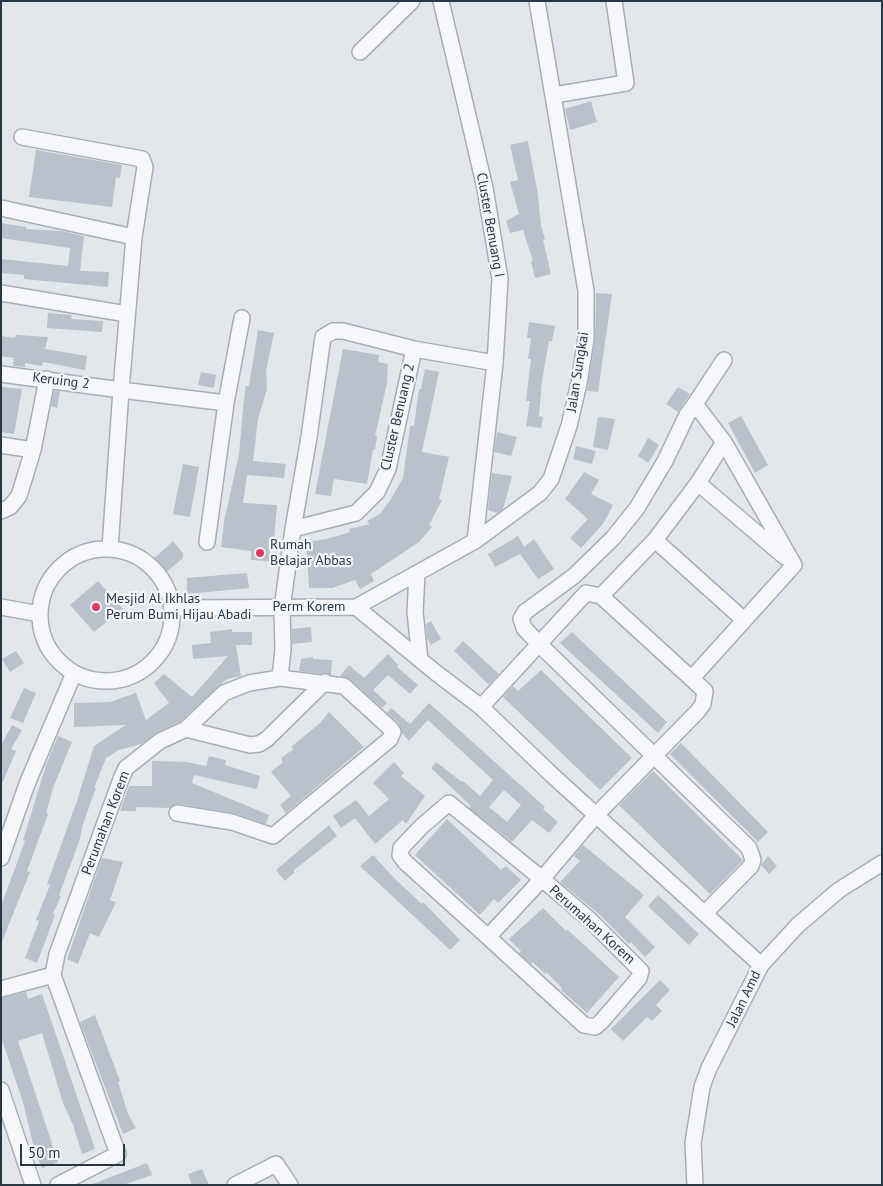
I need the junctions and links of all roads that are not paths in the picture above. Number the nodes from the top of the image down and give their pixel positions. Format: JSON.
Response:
{"nodes":[{"id":1,"x":412,"y":1,"type":"edge"},
{"id":2,"x":441,"y":1,"type":"edge"},
{"id":3,"x":537,"y":1,"type":"edge"},
{"id":4,"x":614,"y":1,"type":"edge"},
{"id":5,"x":360,"y":52,"type":"dead end"},
{"id":6,"x":554,"y":95,"type":"junction"},
{"id":7,"x":22,"y":137,"type":"dead end"},
{"id":8,"x":1,"y":208,"type":"edge"},
{"id":9,"x":134,"y":237,"type":"junction"},
{"id":10,"x":1,"y":293,"type":"edge"},
{"id":11,"x":127,"y":314,"type":"junction"},
{"id":12,"x":242,"y":318,"type":"dead end"},
{"id":13,"x":414,"y":349,"type":"junction"},
{"id":14,"x":724,"y":360,"type":"dead end"},
{"id":15,"x":495,"y":363,"type":"junction"},
{"id":16,"x":1,"y":374,"type":"edge"},
{"id":17,"x":47,"y":378,"type":"junction"},
{"id":18,"x":121,"y":390,"type":"junction"},
{"id":19,"x":226,"y":403,"type":"junction"},
{"id":20,"x":695,"y":404,"type":"junction"},
{"id":21,"x":724,"y":442,"type":"junction"},
{"id":22,"x":1,"y":445,"type":"edge"},
{"id":23,"x":33,"y":450,"type":"junction"},
{"id":24,"x":698,"y":483,"type":"junction"},
{"id":25,"x":1,"y":511,"type":"edge"},
{"id":26,"x":293,"y":529,"type":"junction"},
{"id":27,"x":655,"y":540,"type":"junction"},
{"id":28,"x":475,"y":541,"type":"junction"},
{"id":29,"x":207,"y":542,"type":"dead end"},
{"id":30,"x":110,"y":548,"type":"junction"},
{"id":31,"x":794,"y":565,"type":"junction"},
{"id":32,"x":416,"y":574,"type":"junction"},
{"id":33,"x":601,"y":596,"type":"junction"},
{"id":34,"x":1,"y":607,"type":"edge"},
{"id":35,"x":356,"y":607,"type":"junction"},
{"id":36,"x":172,"y":608,"type":"junction"},
{"id":37,"x":282,"y":608,"type":"junction"},
{"id":38,"x":40,"y":614,"type":"junction"},
{"id":39,"x":744,"y":620,"type":"junction"},
{"id":40,"x":539,"y":644,"type":"junction"},
{"id":41,"x":420,"y":660,"type":"junction"},
{"id":42,"x":74,"y":673,"type":"junction"},
{"id":43,"x":280,"y":678,"type":"junction"},
{"id":44,"x":692,"y":678,"type":"junction"},
{"id":45,"x":325,"y":682,"type":"junction"},
{"id":46,"x":481,"y":707,"type":"junction"},
{"id":47,"x":186,"y":728,"type":"junction"},
{"id":48,"x":653,"y":755,"type":"junction"},
{"id":49,"x":177,"y":813,"type":"dead end"},
{"id":50,"x":596,"y":815,"type":"junction"},
{"id":51,"x":1,"y":858,"type":"edge"},
{"id":52,"x":882,"y":863,"type":"edge"},
{"id":53,"x":542,"y":879,"type":"junction"},
{"id":54,"x":705,"y":913,"type":"junction"},
{"id":55,"x":488,"y":937,"type":"junction"},
{"id":56,"x":761,"y":965,"type":"junction"},
{"id":57,"x":53,"y":975,"type":"junction"},
{"id":58,"x":1,"y":989,"type":"edge"},
{"id":59,"x":1,"y":1090,"type":"edge"},
{"id":60,"x":34,"y":1185,"type":"edge"},
{"id":61,"x":58,"y":1185,"type":"edge"},
{"id":62,"x":235,"y":1185,"type":"edge"},
{"id":63,"x":290,"y":1185,"type":"edge"},
{"id":64,"x":695,"y":1185,"type":"edge"}],
"edges":[{"from":1,"to":5,"type":"street"},
{"from":2,"to":15,"type":"street","name":"Cluster Benuang I"},
{"from":3,"to":6,"type":"street","name":"Jalan Sungkai"},
{"from":4,"to":6,"type":"street"},
{"from":6,"to":28,"type":"street","name":"Jalan Sungkai"},
{"from":7,"to":9,"type":"street"},
{"from":8,"to":9,"type":"street"},
{"from":9,"to":11,"type":"street"},
{"from":10,"to":11,"type":"street"},
{"from":11,"to":18,"type":"street"},
{"from":12,"to":19,"type":"street"},
{"from":13,"to":15,"type":"street"},
{"from":13,"to":26,"type":"street","name":"Cluster Benuang 2"},
{"from":13,"to":26,"type":"street","name":"Cluster Benuang 2"},
{"from":14,"to":20,"type":"street"},
{"from":15,"to":28,"type":"street","name":"Cluster Benuang I"},
{"from":16,"to":17,"type":"street","name":"Keruing 2"},
{"from":17,"to":18,"type":"street","name":"Keruing 2"},
{"from":17,"to":23,"type":"street"},
{"from":18,"to":19,"type":"street","name":"Keruing 2"},
{"from":18,"to":30,"type":"street"},
{"from":19,"to":29,"type":"street"},
{"from":20,"to":21,"type":"street"},
{"from":20,"to":40,"type":"street"},
{"from":21,"to":24,"type":"street"},
{"from":21,"to":31,"type":"street"},
{"from":22,"to":23,"type":"street"},
{"from":23,"to":25,"type":"street"},
{"from":24,"to":27,"type":"street"},
{"from":24,"to":31,"type":"street"},
{"from":26,"to":37,"type":"street"},
{"from":27,"to":33,"type":"street"},
{"from":27,"to":39,"type":"street"},
{"from":28,"to":32,"type":"street","name":"Jalan Sungkai"},
{"from":30,"to":36,"type":"street"},
{"from":30,"to":38,"type":"street"},
{"from":31,"to":39,"type":"street"},
{"from":32,"to":35,"type":"street","name":"Jalan Sungkai"},
{"from":32,"to":41,"type":"street"},
{"from":33,"to":40,"type":"street"},
{"from":33,"to":44,"type":"street"},
{"from":34,"to":38,"type":"street"},
{"from":35,"to":37,"type":"street","name":"Perm Korem"},
{"from":35,"to":41,"type":"street"},
{"from":36,"to":37,"type":"street","name":"Perm Korem"},
{"from":36,"to":42,"type":"street"},
{"from":37,"to":43,"type":"street"},
{"from":38,"to":42,"type":"street"},
{"from":39,"to":44,"type":"street"},
{"from":40,"to":46,"type":"street"},
{"from":40,"to":48,"type":"street"},
{"from":41,"to":46,"type":"street"},
{"from":42,"to":51,"type":"street"},
{"from":43,"to":45,"type":"street","name":"Perumahan Korem"},
{"from":43,"to":47,"type":"street","name":"Perumahan Korem"},
{"from":44,"to":48,"type":"street"},
{"from":45,"to":47,"type":"street"},
{"from":45,"to":49,"type":"street","name":"Perumahan Korem"},
{"from":46,"to":50,"type":"street"},
{"from":47,"to":57,"type":"street","name":"Perumahan Korem"},
{"from":48,"to":50,"type":"street"},
{"from":48,"to":54,"type":"street"},
{"from":50,"to":53,"type":"street"},
{"from":50,"to":54,"type":"street"},
{"from":52,"to":56,"type":"street","name":"Jalan Amd"},
{"from":53,"to":55,"type":"street","name":"Perumahan Korem"},
{"from":53,"to":55,"type":"street","name":"Perumahan Korem"},
{"from":53,"to":55,"type":"street","name":"Perumahan Korem"},
{"from":54,"to":56,"type":"street"},
{"from":56,"to":64,"type":"street","name":"Jalan Amd"},
{"from":57,"to":58,"type":"street"},
{"from":57,"to":61,"type":"street"},
{"from":59,"to":60,"type":"street"},
{"from":62,"to":63,"type":"street"}]}
